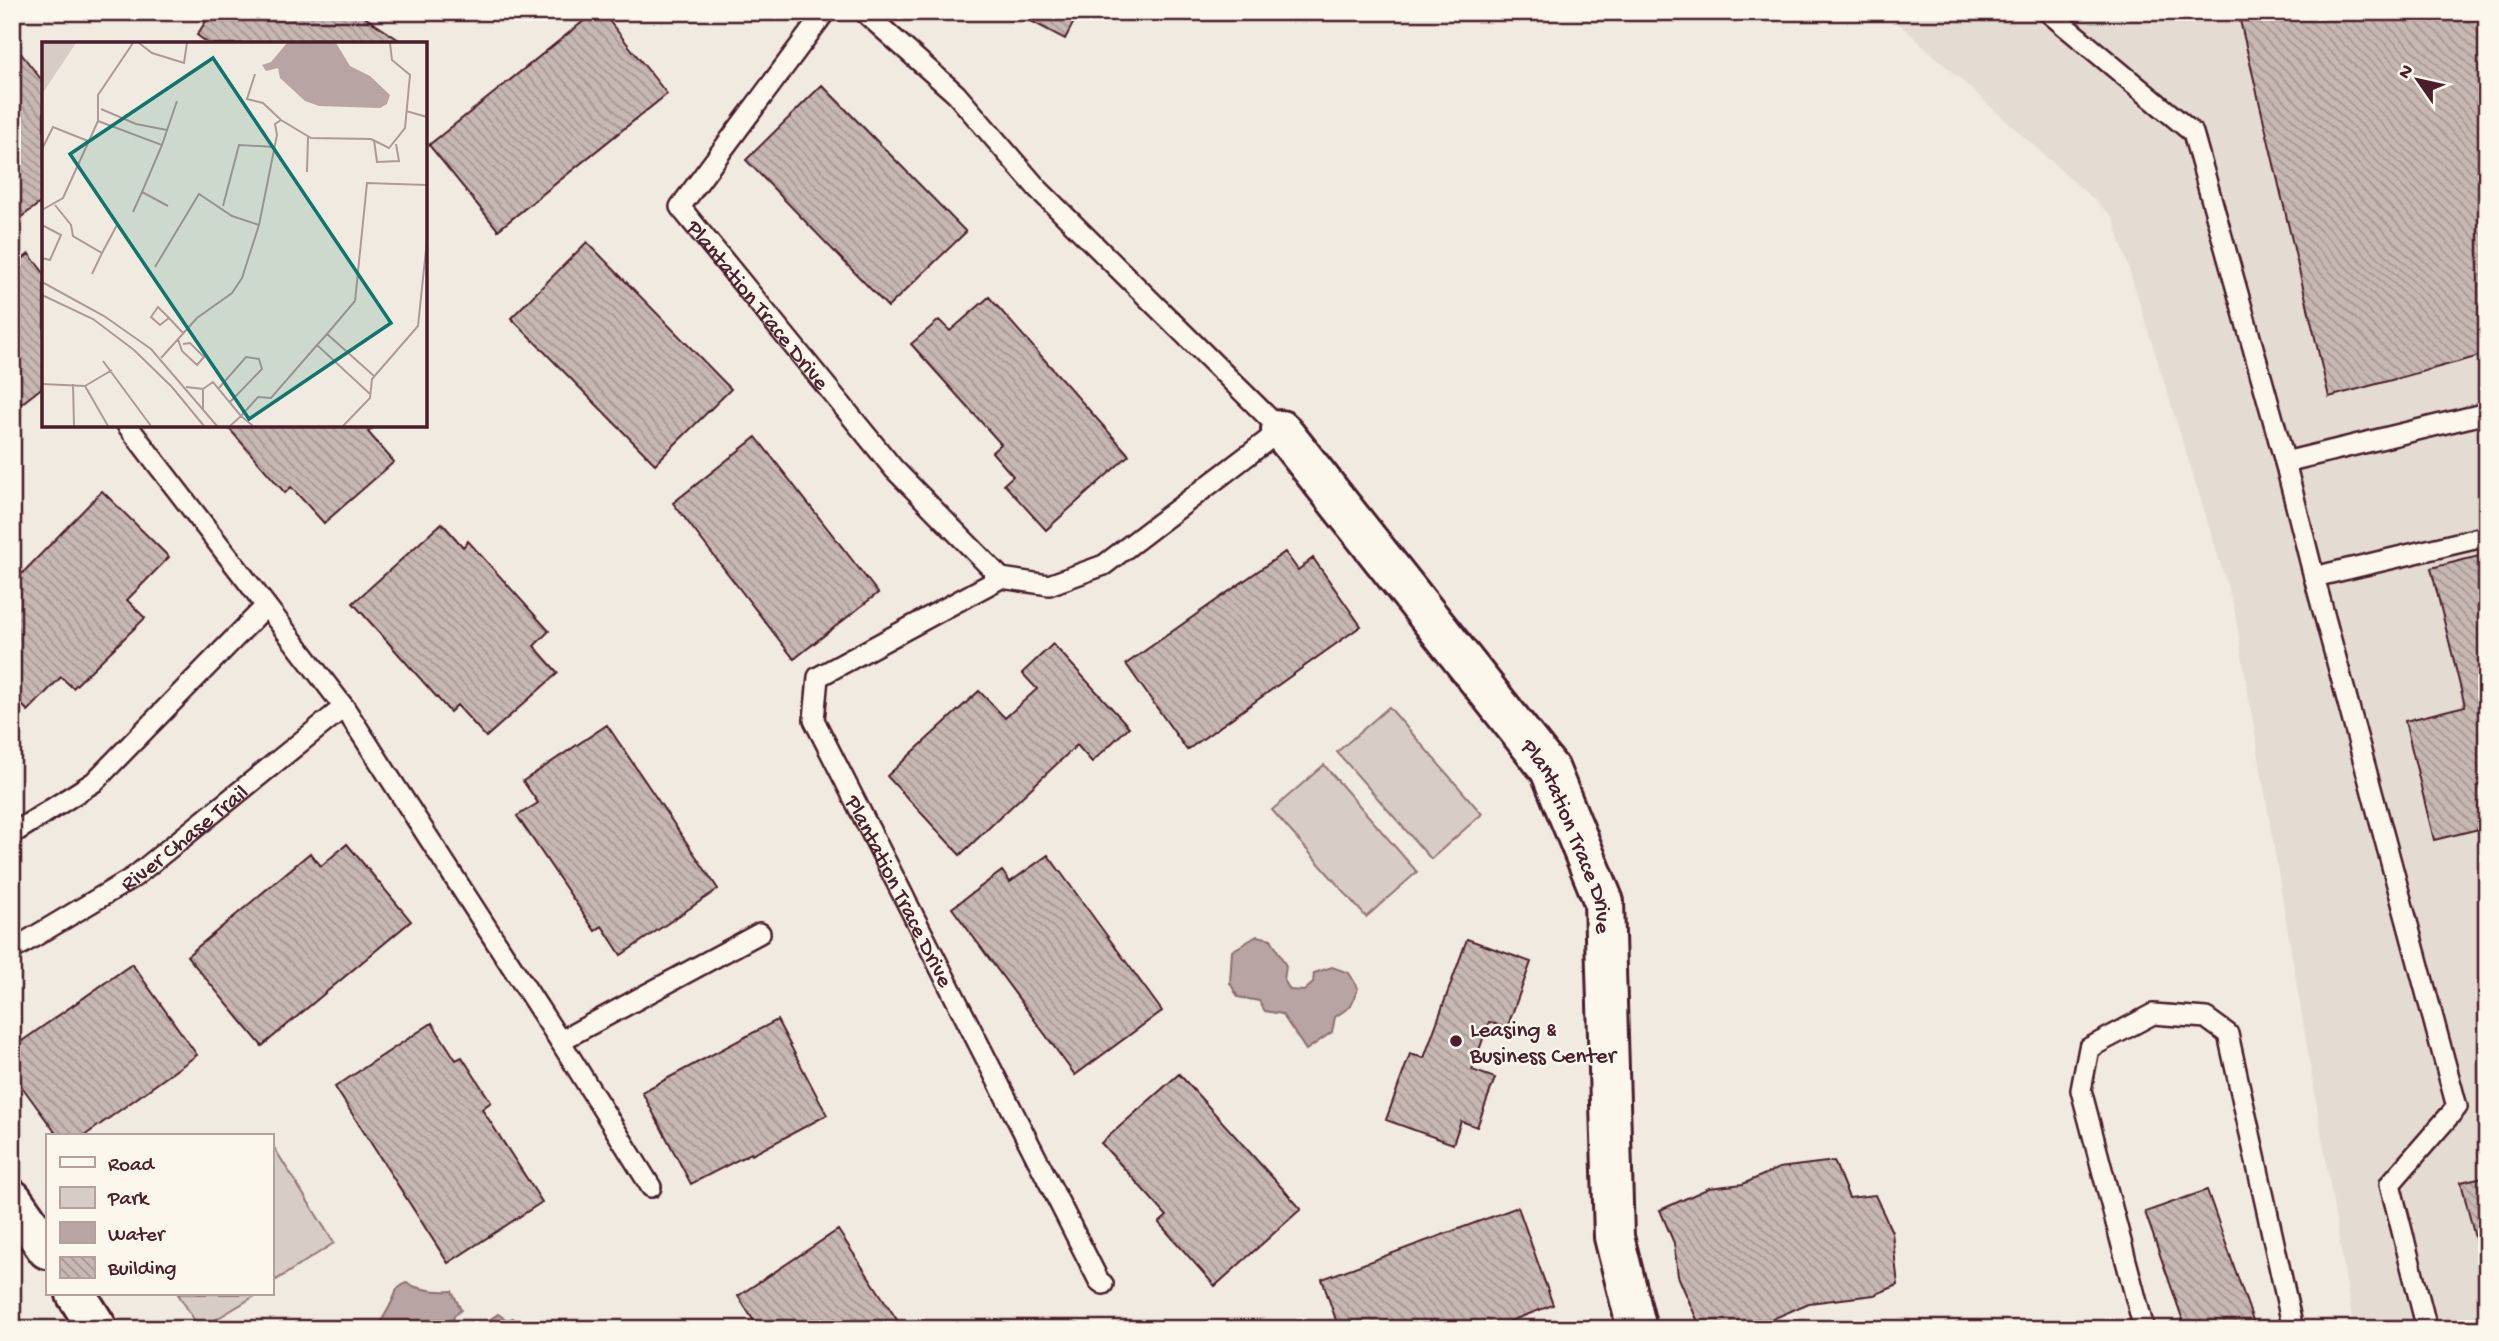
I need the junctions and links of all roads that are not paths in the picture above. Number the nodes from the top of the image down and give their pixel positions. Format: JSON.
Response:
{"nodes":[{"id":1,"x":825,"y":12,"type":"edge"},
{"id":2,"x":864,"y":12,"type":"edge"},
{"id":3,"x":2048,"y":12,"type":"edge"},
{"id":4,"x":2487,"y":413,"type":"edge"},
{"id":5,"x":129,"y":427,"type":"edge"},
{"id":6,"x":1282,"y":430,"type":"junction"},
{"id":7,"x":2285,"y":462,"type":"junction"},
{"id":8,"x":2487,"y":536,"type":"edge"},
{"id":9,"x":2314,"y":577,"type":"junction"},
{"id":10,"x":1001,"y":578,"type":"junction"},
{"id":11,"x":266,"y":606,"type":"junction"},
{"id":12,"x":344,"y":707,"type":"junction"},
{"id":13,"x":12,"y":834,"type":"edge"},
{"id":14,"x":761,"y":933,"type":"dead end"},
{"id":15,"x":12,"y":950,"type":"edge"},
{"id":16,"x":560,"y":1041,"type":"junction"},
{"id":17,"x":651,"y":1187,"type":"dead end"},
{"id":18,"x":12,"y":1199,"type":"edge"},
{"id":19,"x":46,"y":1247,"type":"edge"},
{"id":20,"x":1103,"y":1284,"type":"dead end"},
{"id":21,"x":77,"y":1296,"type":"edge"},
{"id":22,"x":98,"y":1329,"type":"edge"},
{"id":23,"x":1637,"y":1329,"type":"edge"},
{"id":24,"x":2144,"y":1329,"type":"edge"},
{"id":25,"x":2292,"y":1329,"type":"edge"},
{"id":26,"x":2427,"y":1329,"type":"edge"}],
"edges":[{"from":1,"to":10,"type":"lane","name":"Plantation Trace Drive"},
{"from":2,"to":6,"type":"lane","name":"Plantation Trace Drive"},
{"from":3,"to":7,"type":"lane"},
{"from":4,"to":7,"type":"lane"},
{"from":5,"to":11,"type":"lane"},
{"from":6,"to":10,"type":"lane"},
{"from":6,"to":23,"type":"street","name":"Plantation Trace Drive"},
{"from":7,"to":9,"type":"lane"},
{"from":8,"to":9,"type":"lane"},
{"from":9,"to":26,"type":"lane"},
{"from":10,"to":20,"type":"lane","name":"Plantation Trace Drive"},
{"from":11,"to":12,"type":"lane"},
{"from":11,"to":13,"type":"lane"},
{"from":12,"to":15,"type":"lane","name":"River Chase Trail"},
{"from":12,"to":16,"type":"lane"},
{"from":14,"to":16,"type":"lane"},
{"from":16,"to":17,"type":"lane"},
{"from":18,"to":19,"type":"street"},
{"from":21,"to":22,"type":"street"},
{"from":24,"to":25,"type":"lane"}]}
